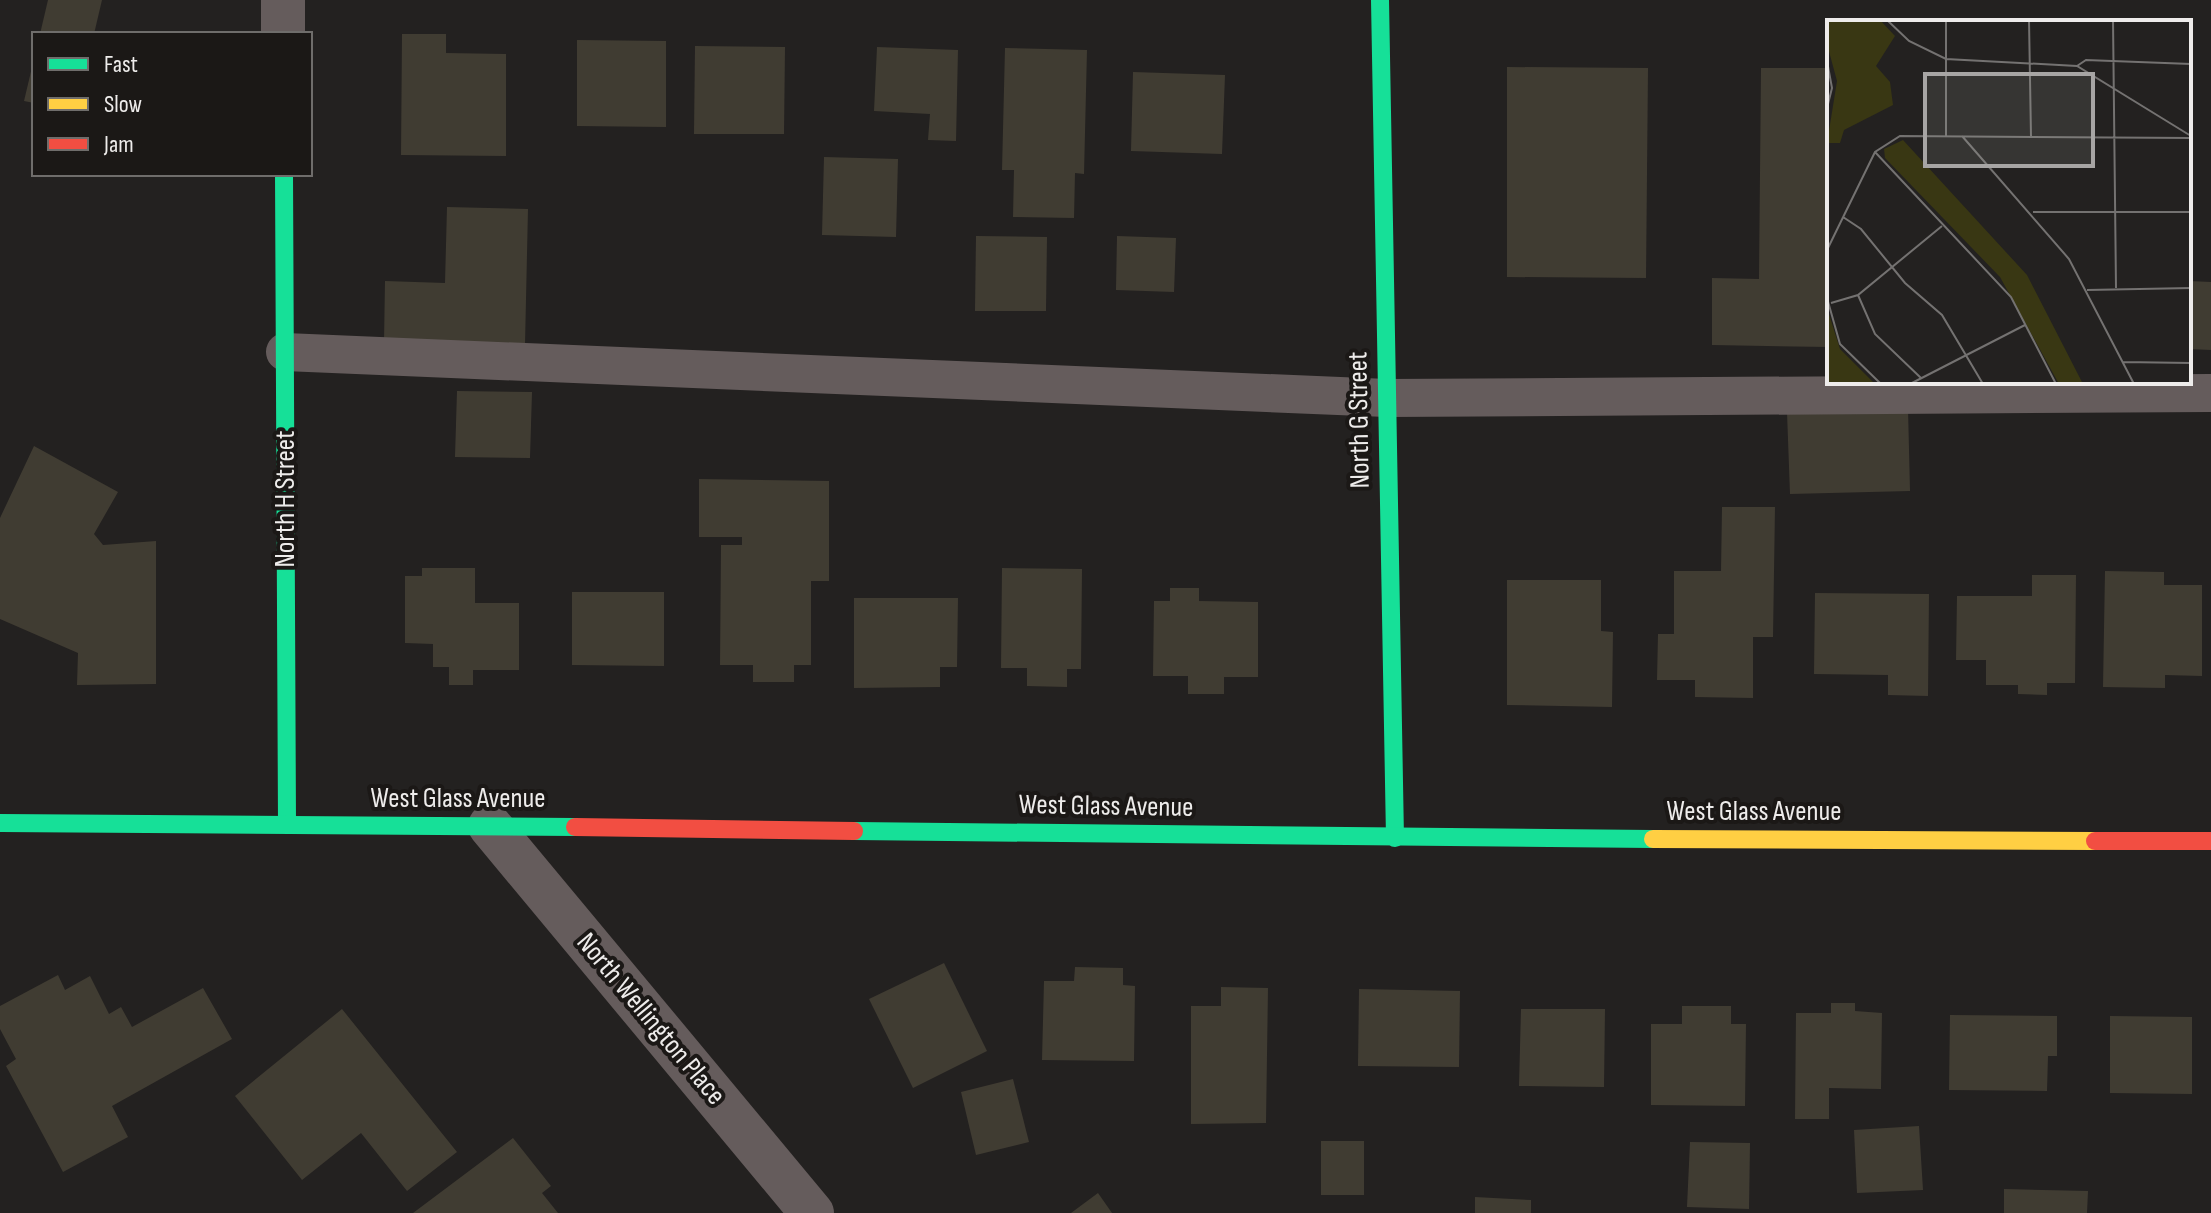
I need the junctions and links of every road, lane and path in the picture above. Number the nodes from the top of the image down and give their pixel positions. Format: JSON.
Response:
{"nodes":[{"id":1,"x":283,"y":0,"type":"edge"},
{"id":2,"x":1380,"y":0,"type":"edge"},
{"id":3,"x":283,"y":32,"type":"edge"},
{"id":4,"x":284,"y":176,"type":"edge"},
{"id":5,"x":285,"y":352,"type":"junction"},
{"id":6,"x":2211,"y":393,"type":"edge"},
{"id":7,"x":1387,"y":398,"type":"junction"},
{"id":8,"x":0,"y":823,"type":"edge"},
{"id":9,"x":287,"y":824,"type":"junction"},
{"id":10,"x":490,"y":826,"type":"junction"},
{"id":11,"x":1395,"y":838,"type":"junction"},
{"id":12,"x":2211,"y":841,"type":"edge"},
{"id":13,"x":812,"y":1213,"type":"edge"}],
"edges":[{"from":1,"to":3,"type":"street"},
{"from":2,"to":7,"type":"street","name":"North G Street"},
{"from":4,"to":5,"type":"street","name":"North H Street"},
{"from":5,"to":7,"type":"lane"},
{"from":5,"to":9,"type":"street","name":"North H Street"},
{"from":6,"to":7,"type":"lane"},
{"from":7,"to":11,"type":"street","name":"North G Street"},
{"from":8,"to":9,"type":"street","name":"West Glass Avenue"},
{"from":9,"to":10,"type":"street","name":"West Glass Avenue"},
{"from":10,"to":11,"type":"street","name":"West Glass Avenue"},
{"from":10,"to":13,"type":"street","name":"North Wellington Place"},
{"from":11,"to":12,"type":"street","name":"West Glass Avenue"}]}
